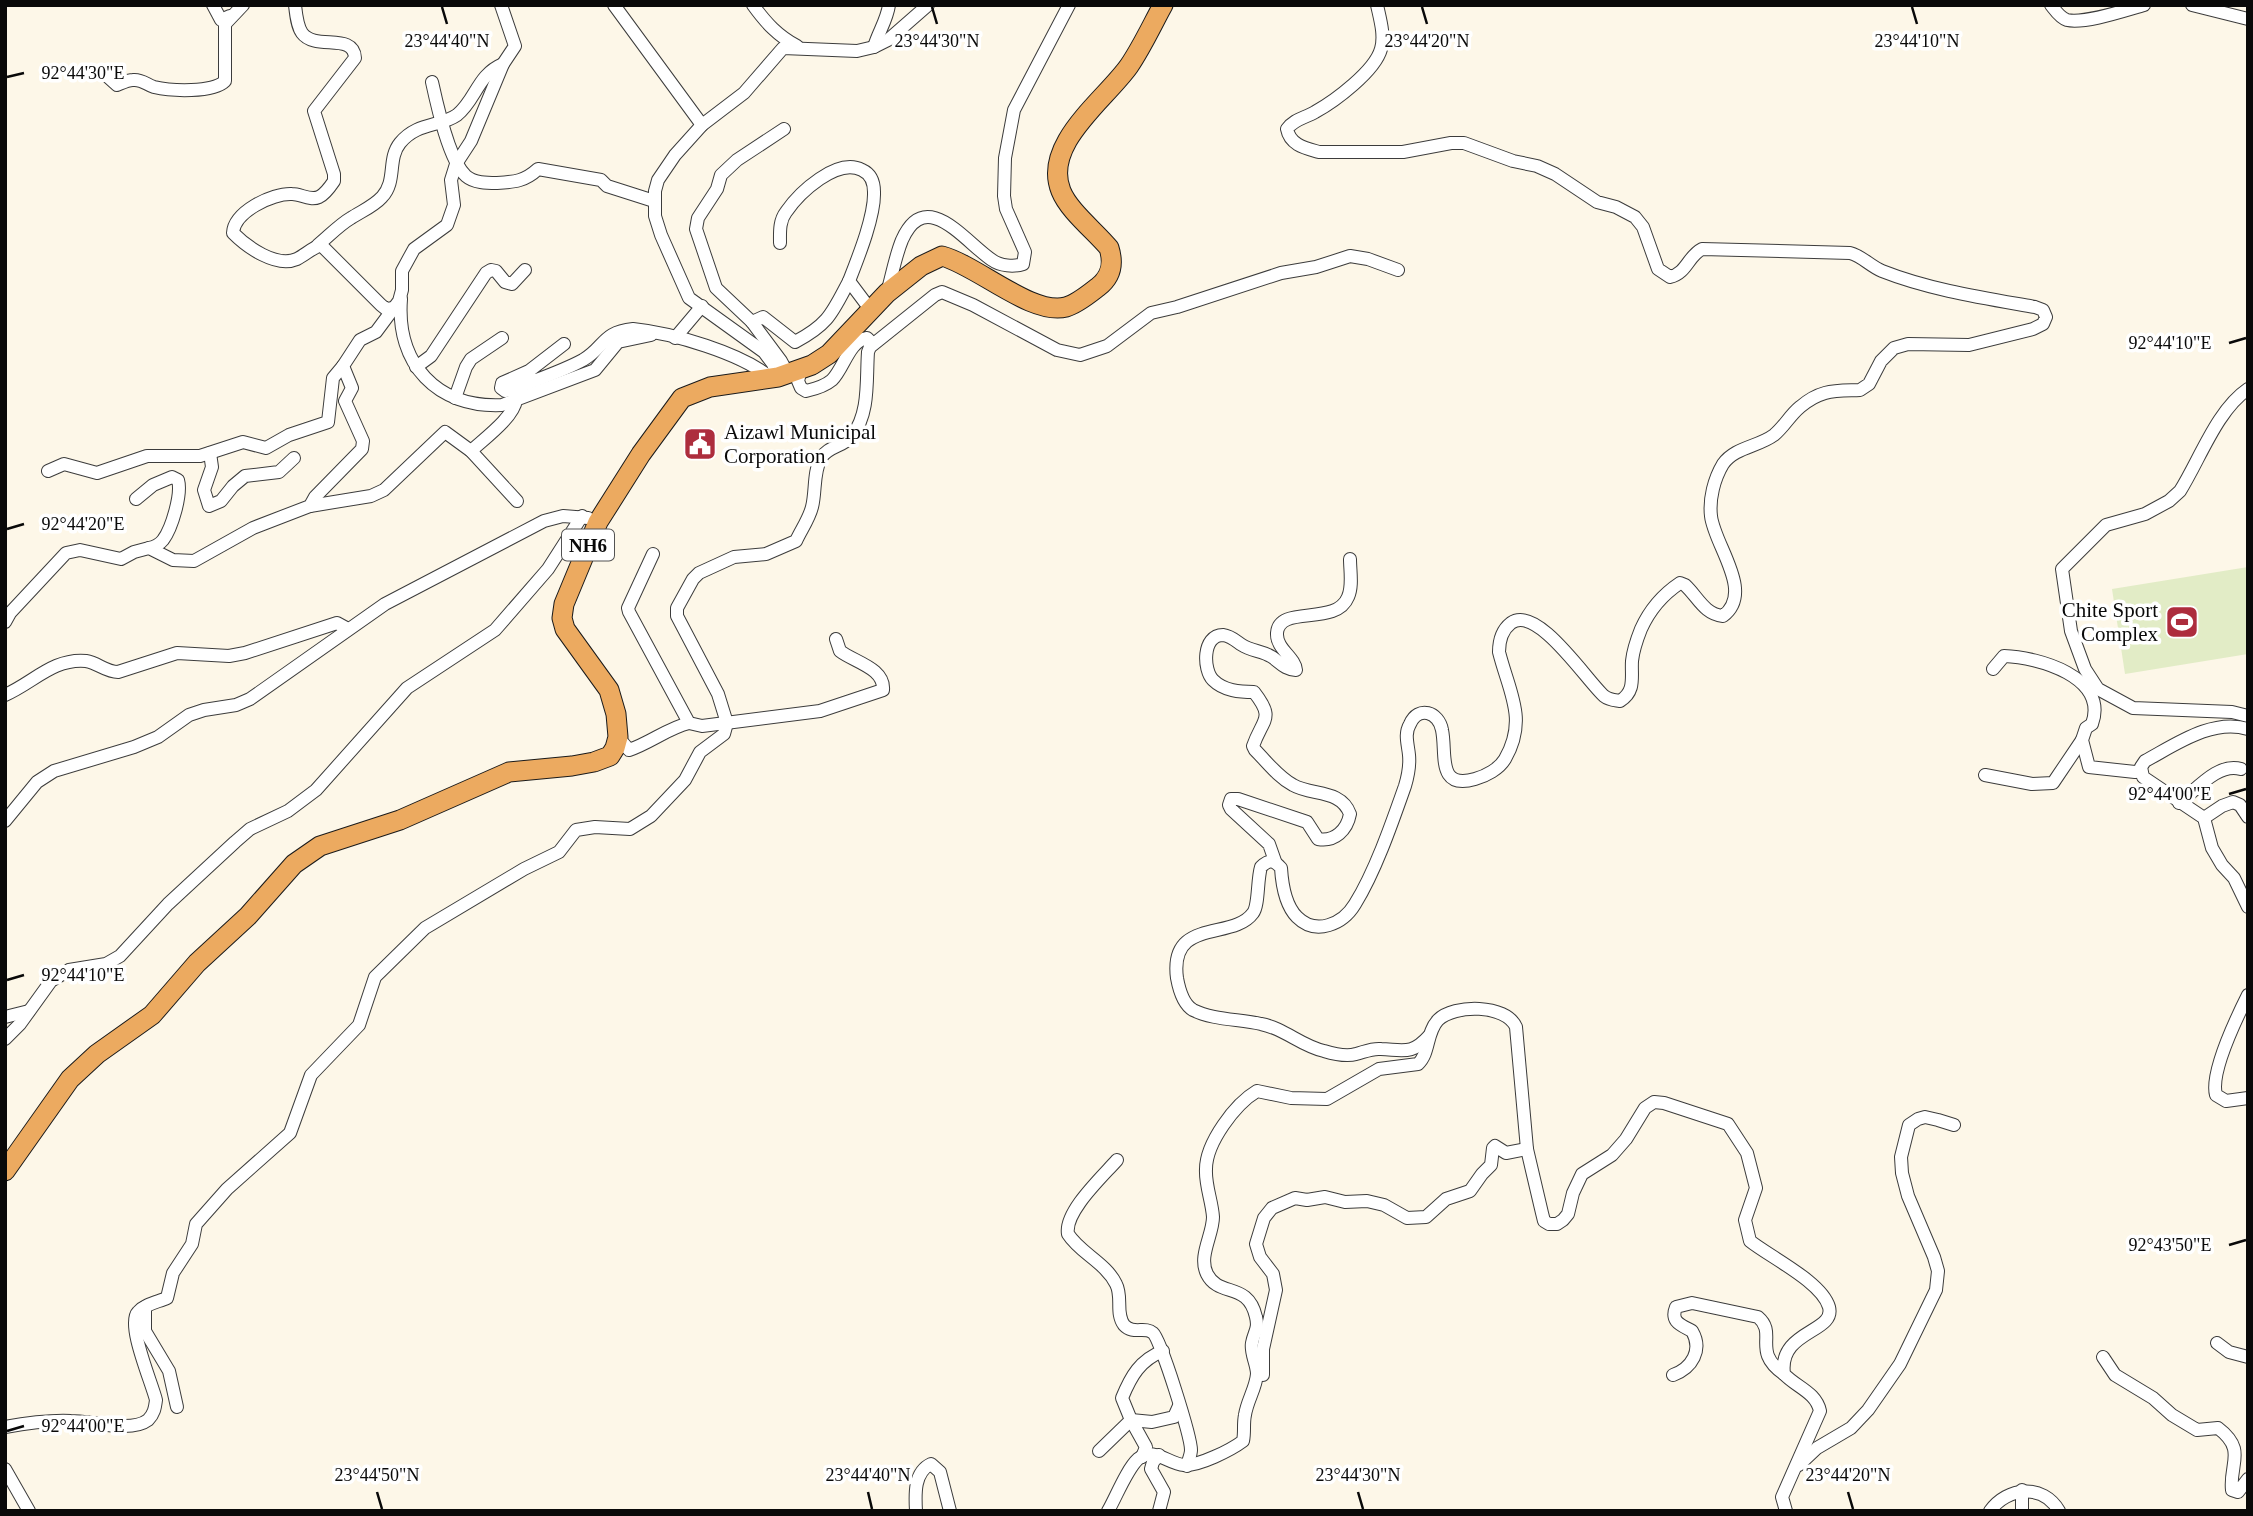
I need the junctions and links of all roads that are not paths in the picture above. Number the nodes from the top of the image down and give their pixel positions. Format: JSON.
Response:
{"nodes":[{"id":1,"x":213,"y":5,"type":"edge"},
{"id":2,"x":243,"y":5,"type":"edge"},
{"id":3,"x":295,"y":5,"type":"edge"},
{"id":4,"x":501,"y":5,"type":"edge"},
{"id":5,"x":614,"y":5,"type":"edge"},
{"id":6,"x":753,"y":5,"type":"edge"},
{"id":7,"x":889,"y":5,"type":"edge"},
{"id":8,"x":1069,"y":5,"type":"edge"},
{"id":9,"x":1164,"y":5,"type":"edge"},
{"id":10,"x":1377,"y":5,"type":"edge"},
{"id":11,"x":2050,"y":5,"type":"edge"},
{"id":12,"x":2144,"y":5,"type":"edge"},
{"id":13,"x":2192,"y":5,"type":"edge"},
{"id":14,"x":923,"y":8,"type":"edge"},
{"id":15,"x":231,"y":16,"type":"junction"},
{"id":16,"x":2248,"y":19,"type":"edge"},
{"id":17,"x":874,"y":47,"type":"junction"},
{"id":18,"x":801,"y":48,"type":"junction"},
{"id":19,"x":503,"y":64,"type":"junction"},
{"id":20,"x":107,"y":76,"type":"dead end"},
{"id":21,"x":432,"y":82,"type":"dead end"},
{"id":22,"x":441,"y":121,"type":"junction"},
{"id":23,"x":702,"y":125,"type":"junction"},
{"id":24,"x":784,"y":129,"type":"dead end"},
{"id":25,"x":457,"y":164,"type":"junction"},
{"id":26,"x":654,"y":201,"type":"junction"},
{"id":27,"x":780,"y":243,"type":"dead end"},
{"id":28,"x":318,"y":245,"type":"junction"},
{"id":29,"x":525,"y":270,"type":"dead end"},
{"id":30,"x":1398,"y":270,"type":"dead end"},
{"id":31,"x":849,"y":281,"type":"junction"},
{"id":32,"x":887,"y":293,"type":"junction"},
{"id":33,"x":401,"y":296,"type":"junction"},
{"id":34,"x":702,"y":306,"type":"junction"},
{"id":35,"x":394,"y":308,"type":"junction"},
{"id":36,"x":870,"y":309,"type":"junction"},
{"id":37,"x":752,"y":322,"type":"junction"},
{"id":38,"x":658,"y":334,"type":"junction"},
{"id":39,"x":502,"y":338,"type":"dead end"},
{"id":40,"x":675,"y":338,"type":"junction"},
{"id":41,"x":565,"y":344,"type":"dead end"},
{"id":42,"x":870,"y":347,"type":"junction"},
{"id":43,"x":343,"y":366,"type":"junction"},
{"id":44,"x":416,"y":367,"type":"junction"},
{"id":45,"x":785,"y":375,"type":"junction"},
{"id":46,"x":2248,"y":389,"type":"edge"},
{"id":47,"x":455,"y":398,"type":"junction"},
{"id":48,"x":516,"y":400,"type":"junction"},
{"id":49,"x":471,"y":451,"type":"junction"},
{"id":50,"x":210,"y":453,"type":"junction"},
{"id":51,"x":294,"y":458,"type":"dead end"},
{"id":52,"x":48,"y":471,"type":"dead end"},
{"id":53,"x":136,"y":499,"type":"dead end"},
{"id":54,"x":517,"y":501,"type":"dead end"},
{"id":55,"x":310,"y":506,"type":"junction"},
{"id":56,"x":590,"y":519,"type":"junction"},
{"id":57,"x":149,"y":548,"type":"junction"},
{"id":58,"x":653,"y":554,"type":"dead end"},
{"id":59,"x":1350,"y":559,"type":"dead end"},
{"id":60,"x":5,"y":622,"type":"edge"},
{"id":61,"x":348,"y":629,"type":"junction"},
{"id":62,"x":836,"y":639,"type":"dead end"},
{"id":63,"x":1993,"y":668,"type":"dead end"},
{"id":64,"x":5,"y":695,"type":"edge"},
{"id":65,"x":2248,"y":716,"type":"edge"},
{"id":66,"x":689,"y":723,"type":"junction"},
{"id":67,"x":727,"y":723,"type":"junction"},
{"id":68,"x":2248,"y":729,"type":"edge"},
{"id":69,"x":618,"y":737,"type":"junction"},
{"id":70,"x":2082,"y":740,"type":"junction"},
{"id":71,"x":2241,"y":769,"type":"dead end"},
{"id":72,"x":2141,"y":771,"type":"junction"},
{"id":73,"x":1985,"y":775,"type":"dead end"},
{"id":74,"x":2179,"y":803,"type":"junction"},
{"id":75,"x":2248,"y":817,"type":"edge"},
{"id":76,"x":2204,"y":818,"type":"junction"},
{"id":77,"x":5,"y":821,"type":"edge"},
{"id":78,"x":1275,"y":862,"type":"junction"},
{"id":79,"x":2248,"y":907,"type":"edge"},
{"id":80,"x":2248,"y":995,"type":"edge"},
{"id":81,"x":29,"y":1011,"type":"junction"},
{"id":82,"x":5,"y":1017,"type":"edge"},
{"id":83,"x":1429,"y":1036,"type":"junction"},
{"id":84,"x":5,"y":1039,"type":"edge"},
{"id":85,"x":2248,"y":1098,"type":"edge"},
{"id":86,"x":1954,"y":1125,"type":"dead end"},
{"id":87,"x":1527,"y":1149,"type":"junction"},
{"id":88,"x":1117,"y":1160,"type":"dead end"},
{"id":89,"x":5,"y":1171,"type":"edge"},
{"id":90,"x":145,"y":1307,"type":"junction"},
{"id":91,"x":2217,"y":1343,"type":"dead end"},
{"id":92,"x":1163,"y":1351,"type":"junction"},
{"id":93,"x":2103,"y":1357,"type":"dead end"},
{"id":94,"x":2248,"y":1357,"type":"edge"},
{"id":95,"x":1784,"y":1374,"type":"junction"},
{"id":96,"x":1673,"y":1375,"type":"dead end"},
{"id":97,"x":1255,"y":1386,"type":"junction"},
{"id":98,"x":1179,"y":1406,"type":"junction"},
{"id":99,"x":177,"y":1407,"type":"dead end"},
{"id":100,"x":1130,"y":1420,"type":"junction"},
{"id":101,"x":5,"y":1426,"type":"edge"},
{"id":102,"x":1099,"y":1451,"type":"dead end"},
{"id":103,"x":1159,"y":1455,"type":"junction"},
{"id":104,"x":1142,"y":1457,"type":"junction"},
{"id":105,"x":1187,"y":1466,"type":"junction"},
{"id":106,"x":5,"y":1469,"type":"edge"},
{"id":107,"x":1794,"y":1470,"type":"junction"},
{"id":108,"x":2248,"y":1479,"type":"edge"},
{"id":109,"x":2022,"y":1490,"type":"junction"},
{"id":110,"x":29,"y":1511,"type":"edge"},
{"id":111,"x":916,"y":1511,"type":"edge"},
{"id":112,"x":950,"y":1511,"type":"edge"},
{"id":113,"x":1108,"y":1511,"type":"edge"},
{"id":114,"x":1159,"y":1511,"type":"edge"},
{"id":115,"x":1786,"y":1511,"type":"edge"},
{"id":116,"x":1990,"y":1511,"type":"edge"},
{"id":117,"x":2022,"y":1511,"type":"edge"},
{"id":118,"x":2059,"y":1511,"type":"edge"}],
"edges":[{"from":1,"to":15,"type":"street"},
{"from":2,"to":15,"type":"street"},
{"from":3,"to":28,"type":"street"},
{"from":4,"to":19,"type":"street"},
{"from":5,"to":23,"type":"street"},
{"from":6,"to":18,"type":"street"},
{"from":7,"to":17,"type":"street"},
{"from":8,"to":32,"type":"street"},
{"from":9,"to":32,"type":"highway","number":"NH6"},
{"from":10,"to":78,"type":"street"},
{"from":11,"to":12,"type":"street"},
{"from":13,"to":16,"type":"street"},
{"from":14,"to":17,"type":"street"},
{"from":15,"to":20,"type":"street"},
{"from":17,"to":18,"type":"street"},
{"from":18,"to":23,"type":"street"},
{"from":19,"to":22,"type":"street"},
{"from":19,"to":25,"type":"street"},
{"from":21,"to":22,"type":"street"},
{"from":22,"to":25,"type":"street"},
{"from":22,"to":28,"type":"street"},
{"from":23,"to":26,"type":"street"},
{"from":24,"to":37,"type":"street"},
{"from":25,"to":26,"type":"street"},
{"from":25,"to":33,"type":"street"},
{"from":26,"to":34,"type":"street"},
{"from":27,"to":31,"type":"street"},
{"from":28,"to":35,"type":"street"},
{"from":29,"to":44,"type":"street"},
{"from":30,"to":42,"type":"street"},
{"from":31,"to":36,"type":"street"},
{"from":31,"to":37,"type":"street"},
{"from":32,"to":36,"type":"highway","number":"NH6"},
{"from":33,"to":35,"type":"street"},
{"from":33,"to":44,"type":"street"},
{"from":34,"to":40,"type":"street"},
{"from":34,"to":45,"type":"street"},
{"from":35,"to":43,"type":"street"},
{"from":36,"to":45,"type":"highway","number":"NH6"},
{"from":37,"to":45,"type":"street"},
{"from":38,"to":40,"type":"street"},
{"from":38,"to":41,"type":"street"},
{"from":38,"to":48,"type":"street"},
{"from":39,"to":47,"type":"street"},
{"from":40,"to":45,"type":"street"},
{"from":42,"to":45,"type":"street"},
{"from":42,"to":67,"type":"street"},
{"from":43,"to":50,"type":"street"},
{"from":43,"to":55,"type":"street"},
{"from":44,"to":47,"type":"street"},
{"from":45,"to":56,"type":"highway","number":"NH6"},
{"from":46,"to":65,"type":"street"},
{"from":47,"to":48,"type":"street"},
{"from":48,"to":49,"type":"street"},
{"from":49,"to":54,"type":"street"},
{"from":49,"to":55,"type":"street"},
{"from":50,"to":51,"type":"street"},
{"from":50,"to":52,"type":"street"},
{"from":53,"to":57,"type":"street"},
{"from":55,"to":57,"type":"street"},
{"from":56,"to":61,"type":"street"},
{"from":56,"to":69,"type":"highway","number":"NH6"},
{"from":56,"to":81,"type":"street"},
{"from":57,"to":60,"type":"street"},
{"from":58,"to":66,"type":"street"},
{"from":59,"to":78,"type":"street"},
{"from":61,"to":64,"type":"street"},
{"from":61,"to":77,"type":"street"},
{"from":62,"to":67,"type":"street"},
{"from":63,"to":70,"type":"street"},
{"from":66,"to":67,"type":"street"},
{"from":66,"to":69,"type":"street"},
{"from":67,"to":90,"type":"street"},
{"from":68,"to":72,"type":"street"},
{"from":69,"to":89,"type":"highway"},
{"from":70,"to":72,"type":"street"},
{"from":70,"to":73,"type":"street"},
{"from":71,"to":74,"type":"street"},
{"from":72,"to":74,"type":"street"},
{"from":74,"to":76,"type":"street"},
{"from":75,"to":76,"type":"street"},
{"from":76,"to":79,"type":"street"},
{"from":78,"to":83,"type":"street"},
{"from":80,"to":85,"type":"street"},
{"from":81,"to":82,"type":"street"},
{"from":81,"to":84,"type":"street"},
{"from":83,"to":87,"type":"street"},
{"from":83,"to":97,"type":"street"},
{"from":86,"to":107,"type":"street"},
{"from":87,"to":95,"type":"street"},
{"from":87,"to":97,"type":"street"},
{"from":88,"to":92,"type":"street"},
{"from":90,"to":99,"type":"street"},
{"from":90,"to":101,"type":"street"},
{"from":91,"to":94,"type":"street"},
{"from":92,"to":98,"type":"street"},
{"from":92,"to":100,"type":"street"},
{"from":93,"to":108,"type":"street"},
{"from":95,"to":96,"type":"street"},
{"from":95,"to":107,"type":"street"},
{"from":97,"to":105,"type":"street"},
{"from":98,"to":100,"type":"street"},
{"from":98,"to":105,"type":"street"},
{"from":100,"to":102,"type":"street"},
{"from":100,"to":104,"type":"street"},
{"from":103,"to":104,"type":"street"},
{"from":103,"to":105,"type":"street"},
{"from":103,"to":114,"type":"street"},
{"from":104,"to":113,"type":"street"},
{"from":106,"to":110,"type":"street"},
{"from":107,"to":115,"type":"street"},
{"from":109,"to":116,"type":"street"},
{"from":109,"to":117,"type":"street"},
{"from":109,"to":118,"type":"street"},
{"from":111,"to":112,"type":"street"}]}
